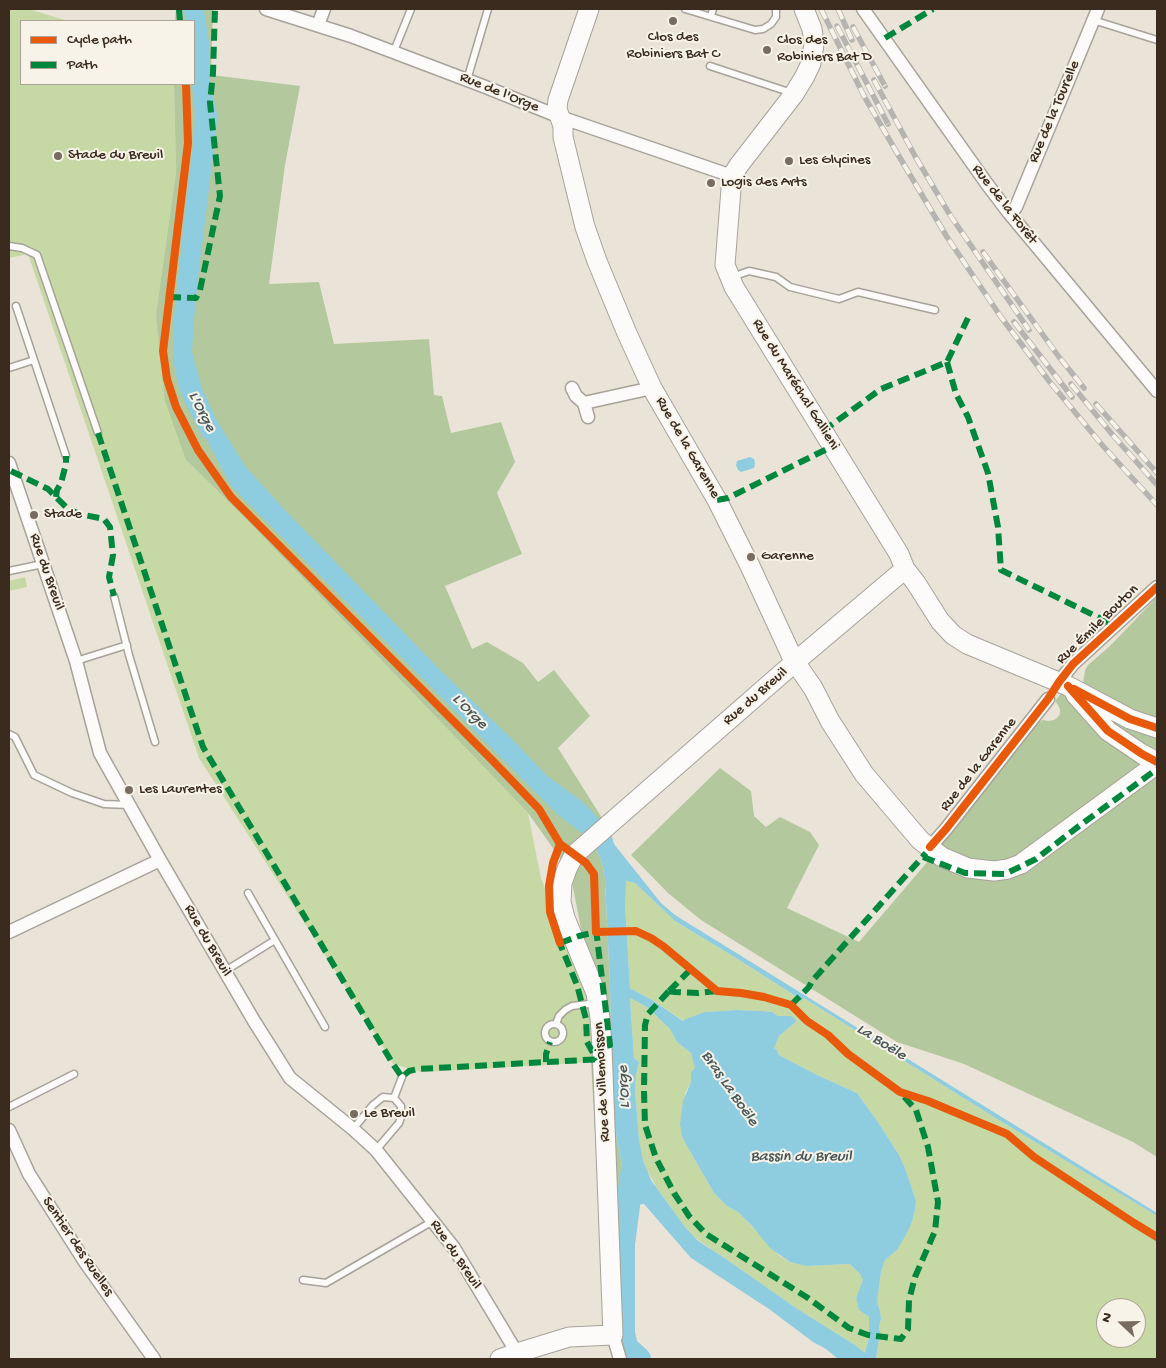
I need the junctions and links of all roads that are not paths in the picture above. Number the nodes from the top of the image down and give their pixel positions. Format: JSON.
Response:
{"nodes":[{"id":1,"x":266,"y":9,"type":"edge"},
{"id":2,"x":324,"y":9,"type":"edge"},
{"id":3,"x":411,"y":9,"type":"edge"},
{"id":4,"x":488,"y":9,"type":"edge"},
{"id":5,"x":589,"y":9,"type":"edge"},
{"id":6,"x":685,"y":9,"type":"edge"},
{"id":7,"x":713,"y":9,"type":"edge"},
{"id":8,"x":776,"y":9,"type":"edge"},
{"id":9,"x":804,"y":9,"type":"edge"},
{"id":10,"x":863,"y":9,"type":"edge"},
{"id":11,"x":1096,"y":14,"type":"edge"},
{"id":12,"x":711,"y":16,"type":"junction"},
{"id":13,"x":318,"y":25,"type":"junction"},
{"id":14,"x":1157,"y":40,"type":"edge"},
{"id":15,"x":394,"y":51,"type":"junction"},
{"id":16,"x":710,"y":66,"type":"dead end"},
{"id":17,"x":467,"y":80,"type":"junction"},
{"id":18,"x":794,"y":94,"type":"junction"},
{"id":19,"x":560,"y":117,"type":"junction"},
{"id":20,"x":732,"y":176,"type":"junction"},
{"id":21,"x":1009,"y":213,"type":"junction"},
{"id":22,"x":9,"y":246,"type":"edge"},
{"id":23,"x":730,"y":278,"type":"junction"},
{"id":24,"x":16,"y":306,"type":"dead end"},
{"id":25,"x":935,"y":310,"type":"dead end"},
{"id":26,"x":34,"y":360,"type":"junction"},
{"id":27,"x":9,"y":368,"type":"edge"},
{"id":28,"x":572,"y":388,"type":"dead end"},
{"id":29,"x":652,"y":388,"type":"junction"},
{"id":30,"x":1157,"y":391,"type":"edge"},
{"id":31,"x":584,"y":403,"type":"junction"},
{"id":32,"x":588,"y":417,"type":"dead end"},
{"id":33,"x":98,"y":432,"type":"dead end"},
{"id":34,"x":66,"y":456,"type":"dead end"},
{"id":35,"x":9,"y":463,"type":"edge"},
{"id":36,"x":43,"y":564,"type":"junction"},
{"id":37,"x":905,"y":570,"type":"junction"},
{"id":38,"x":9,"y":572,"type":"edge"},
{"id":39,"x":1157,"y":588,"type":"edge"},
{"id":40,"x":114,"y":596,"type":"dead end"},
{"id":41,"x":127,"y":646,"type":"junction"},
{"id":42,"x":76,"y":661,"type":"junction"},
{"id":43,"x":796,"y":662,"type":"junction"},
{"id":44,"x":1063,"y":684,"type":"junction"},
{"id":45,"x":1048,"y":700,"type":"dead end"},
{"id":46,"x":1157,"y":728,"type":"edge"},
{"id":47,"x":12,"y":736,"type":"edge"},
{"id":48,"x":155,"y":742,"type":"dead end"},
{"id":49,"x":1157,"y":763,"type":"edge"},
{"id":50,"x":129,"y":805,"type":"junction"},
{"id":51,"x":586,"y":844,"type":"joint"},
{"id":52,"x":930,"y":847,"type":"junction"},
{"id":53,"x":160,"y":860,"type":"junction"},
{"id":54,"x":248,"y":893,"type":"dead end"},
{"id":55,"x":9,"y":932,"type":"edge"},
{"id":56,"x":275,"y":940,"type":"junction"},
{"id":57,"x":225,"y":971,"type":"junction"},
{"id":58,"x":597,"y":1003,"type":"junction"},
{"id":59,"x":556,"y":1024,"type":"dead end"},
{"id":60,"x":325,"y":1027,"type":"dead end"},
{"id":61,"x":74,"y":1074,"type":"dead end"},
{"id":62,"x":402,"y":1077,"type":"dead end"},
{"id":63,"x":394,"y":1098,"type":"junction"},
{"id":64,"x":9,"y":1106,"type":"edge"},
{"id":65,"x":9,"y":1130,"type":"edge"},
{"id":66,"x":353,"y":1130,"type":"junction"},
{"id":67,"x":376,"y":1150,"type":"junction"},
{"id":68,"x":432,"y":1221,"type":"junction"},
{"id":69,"x":303,"y":1280,"type":"dead end"},
{"id":70,"x":613,"y":1335,"type":"junction"},
{"id":71,"x":517,"y":1352,"type":"junction"},
{"id":72,"x":154,"y":1359,"type":"edge"},
{"id":73,"x":500,"y":1359,"type":"edge"},
{"id":74,"x":620,"y":1359,"type":"edge"}],
"edges":[{"from":1,"to":13,"type":"street","name":"Rue de l'Orge"},
{"from":2,"to":13,"type":"street"},
{"from":3,"to":15,"type":"lane"},
{"from":4,"to":17,"type":"lane"},
{"from":5,"to":19,"type":"main road","name":"Rue de la Garenne"},
{"from":6,"to":12,"type":"lane"},
{"from":7,"to":12,"type":"lane"},
{"from":8,"to":12,"type":"lane"},
{"from":9,"to":18,"type":"main road"},
{"from":10,"to":21,"type":"street","name":"Rue de la Forêt"},
{"from":11,"to":14,"type":"lane"},
{"from":11,"to":21,"type":"street","name":"Rue de la Tourelle"},
{"from":13,"to":15,"type":"street","name":"Rue de l'Orge"},
{"from":15,"to":17,"type":"street","name":"Rue de l'Orge"},
{"from":16,"to":18,"type":"lane"},
{"from":17,"to":19,"type":"street","name":"Rue de l'Orge"},
{"from":18,"to":20,"type":"main road"},
{"from":19,"to":20,"type":"street","name":"Rue de l'Orge"},
{"from":19,"to":29,"type":"main road","name":"Rue de la Garenne"},
{"from":20,"to":23,"type":"main road","name":"Rue du Maréchal Gallieni"},
{"from":21,"to":30,"type":"street","name":"Rue de la Forêt"},
{"from":22,"to":33,"type":"lane"},
{"from":23,"to":25,"type":"lane"},
{"from":23,"to":37,"type":"main road","name":"Rue du Maréchal Gallieni"},
{"from":24,"to":26,"type":"lane"},
{"from":26,"to":27,"type":"lane"},
{"from":26,"to":34,"type":"lane"},
{"from":28,"to":31,"type":"street"},
{"from":29,"to":31,"type":"street"},
{"from":29,"to":43,"type":"main road","name":"Rue de la Garenne"},
{"from":31,"to":32,"type":"street"},
{"from":35,"to":36,"type":"street","name":"Rue du Breuil"},
{"from":36,"to":38,"type":"lane"},
{"from":36,"to":42,"type":"street","name":"Rue du Breuil"},
{"from":37,"to":43,"type":"main road","name":"Rue du Breuil"},
{"from":37,"to":44,"type":"main road","name":"Rue du Maréchal Gallieni"},
{"from":39,"to":44,"type":"street","name":"Rue Émile Bouton"},
{"from":40,"to":41,"type":"lane"},
{"from":41,"to":42,"type":"lane"},
{"from":41,"to":48,"type":"lane"},
{"from":42,"to":50,"type":"street","name":"Rue du Breuil"},
{"from":43,"to":51,"type":"main road","name":"Rue du Breuil"},
{"from":43,"to":52,"type":"main road","name":"Rue de la Garenne"},
{"from":44,"to":46,"type":"main road","name":"Rue du Maréchal Gallieni"},
{"from":44,"to":49,"type":"main road","name":"Rue du Maréchal Gallieni"},
{"from":45,"to":52,"type":"street","name":"Rue de la Garenne"},
{"from":47,"to":50,"type":"lane"},
{"from":49,"to":52,"type":"main road","name":"Rue de la Garenne"},
{"from":50,"to":53,"type":"street","name":"Rue du Breuil"},
{"from":51,"to":58,"type":"main road","name":"Rue de Villemoisson"},
{"from":53,"to":55,"type":"street"},
{"from":53,"to":57,"type":"street","name":"Rue du Breuil"},
{"from":54,"to":56,"type":"lane"},
{"from":56,"to":57,"type":"lane"},
{"from":56,"to":60,"type":"lane"},
{"from":57,"to":66,"type":"street","name":"Rue du Breuil"},
{"from":58,"to":59,"type":"lane"},
{"from":58,"to":70,"type":"main road","name":"Rue de Villemoisson"},
{"from":61,"to":64,"type":"lane"},
{"from":62,"to":63,"type":"lane"},
{"from":63,"to":66,"type":"lane"},
{"from":63,"to":67,"type":"lane"},
{"from":65,"to":72,"type":"street","name":"Sentier des Ruelles"},
{"from":66,"to":67,"type":"street","name":"Rue du Breuil"},
{"from":67,"to":68,"type":"street","name":"Rue du Breuil"},
{"from":68,"to":69,"type":"lane"},
{"from":68,"to":71,"type":"street","name":"Rue du Breuil"},
{"from":70,"to":71,"type":"main road"},
{"from":70,"to":74,"type":"street"},
{"from":71,"to":73,"type":"main road"}]}
